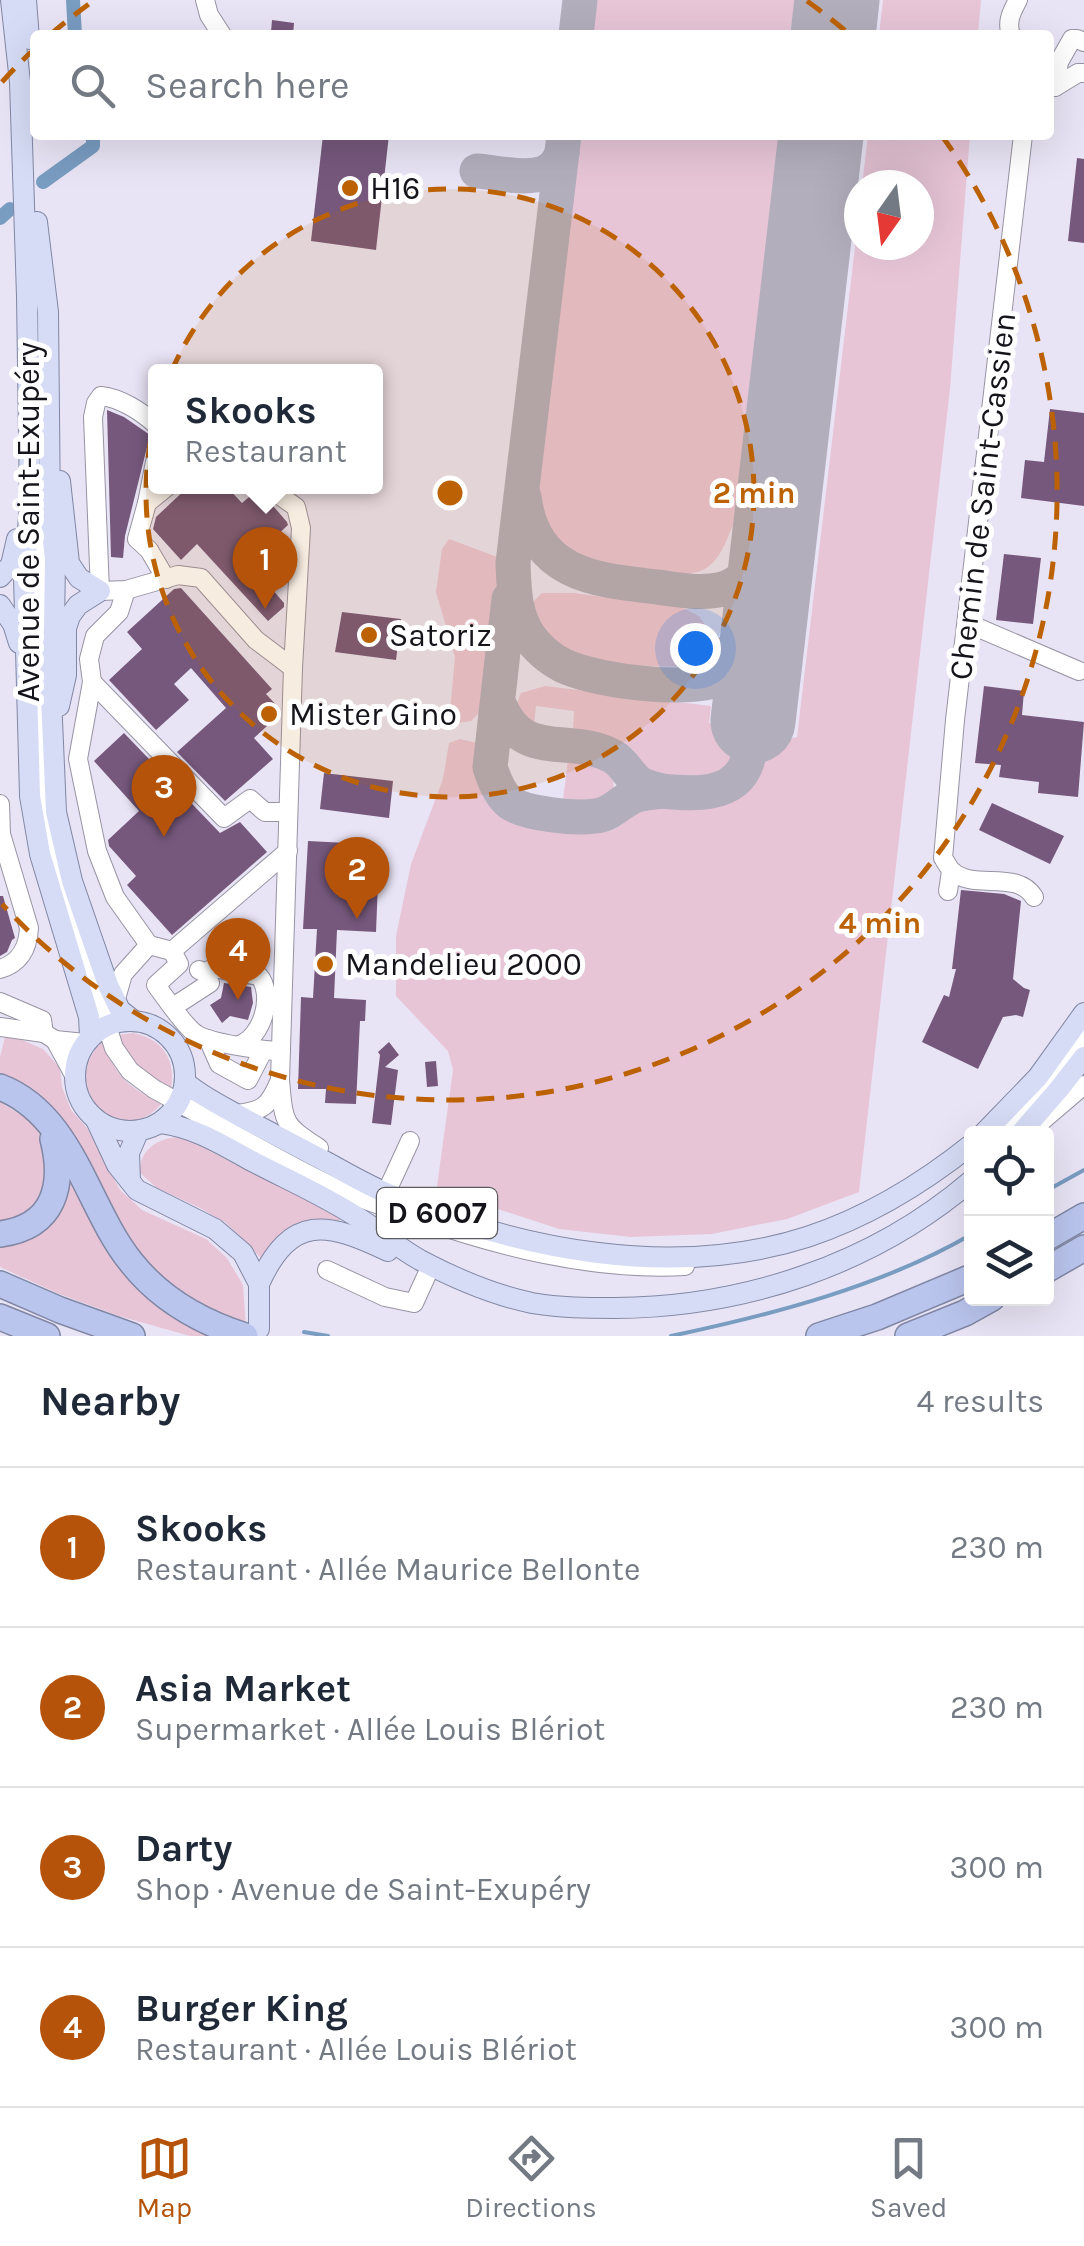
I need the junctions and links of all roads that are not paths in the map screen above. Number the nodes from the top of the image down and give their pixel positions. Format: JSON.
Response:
{"nodes":[{"id":1,"x":11,"y":0,"type":"edge"},
{"id":2,"x":22,"y":0,"type":"edge"},
{"id":3,"x":205,"y":0,"type":"edge"},
{"id":4,"x":1018,"y":0,"type":"edge"},
{"id":5,"x":219,"y":30,"type":"edge"},
{"id":6,"x":1008,"y":30,"type":"edge"},
{"id":7,"x":1084,"y":42,"type":"edge"},
{"id":8,"x":30,"y":71,"type":"edge"},
{"id":9,"x":1084,"y":73,"type":"edge"},
{"id":10,"x":36,"y":140,"type":"edge"},
{"id":11,"x":1023,"y":140,"type":"edge"},
{"id":12,"x":148,"y":419,"type":"edge"},
{"id":13,"x":40,"y":439,"type":"junction"},
{"id":14,"x":50,"y":473,"type":"junction"},
{"id":15,"x":149,"y":494,"type":"edge"},
{"id":16,"x":158,"y":494,"type":"edge"},
{"id":17,"x":278,"y":494,"type":"edge"},
{"id":18,"x":147,"y":502,"type":"junction"},
{"id":19,"x":40,"y":547,"type":"junction"},
{"id":20,"x":0,"y":577,"type":"edge"},
{"id":21,"x":166,"y":579,"type":"junction"},
{"id":22,"x":126,"y":590,"type":"junction"},
{"id":23,"x":100,"y":591,"type":"junction"},
{"id":24,"x":0,"y":605,"type":"edge"},
{"id":25,"x":968,"y":622,"type":"junction"},
{"id":26,"x":292,"y":668,"type":"junction"},
{"id":27,"x":1079,"y":671,"type":"dead end"},
{"id":28,"x":28,"y":672,"type":"junction"},
{"id":29,"x":92,"y":682,"type":"junction"},
{"id":30,"x":52,"y":736,"type":"junction"},
{"id":31,"x":0,"y":804,"type":"edge"},
{"id":32,"x":288,"y":812,"type":"junction"},
{"id":33,"x":2,"y":848,"type":"edge"},
{"id":34,"x":288,"y":851,"type":"junction"},
{"id":35,"x":947,"y":864,"type":"junction"},
{"id":36,"x":948,"y":892,"type":"dead end"},
{"id":37,"x":1034,"y":897,"type":"dead end"},
{"id":38,"x":149,"y":945,"type":"junction"},
{"id":39,"x":84,"y":955,"type":"junction"},
{"id":40,"x":176,"y":957,"type":"junction"},
{"id":41,"x":0,"y":969,"type":"edge"},
{"id":42,"x":205,"y":973,"type":"junction"},
{"id":43,"x":111,"y":994,"type":"junction"},
{"id":44,"x":0,"y":1002,"type":"edge"},
{"id":45,"x":173,"y":1007,"type":"junction"},
{"id":46,"x":1084,"y":1013,"type":"edge"},
{"id":47,"x":134,"y":1021,"type":"junction"},
{"id":48,"x":1,"y":1026,"type":"edge"},
{"id":49,"x":1084,"y":1033,"type":"edge"},
{"id":50,"x":94,"y":1035,"type":"junction"},
{"id":51,"x":50,"y":1037,"type":"junction"},
{"id":52,"x":208,"y":1039,"type":"junction"},
{"id":53,"x":239,"y":1045,"type":"junction"},
{"id":54,"x":272,"y":1051,"type":"junction"},
{"id":55,"x":1084,"y":1057,"type":"edge"},
{"id":56,"x":74,"y":1075,"type":"junction"},
{"id":57,"x":1054,"y":1075,"type":"junction"},
{"id":58,"x":280,"y":1080,"type":"junction"},
{"id":59,"x":1084,"y":1085,"type":"edge"},
{"id":60,"x":0,"y":1087,"type":"edge"},
{"id":61,"x":182,"y":1092,"type":"junction"},
{"id":62,"x":236,"y":1114,"type":"junction"},
{"id":63,"x":46,"y":1120,"type":"junction"},
{"id":64,"x":96,"y":1120,"type":"junction"},
{"id":65,"x":160,"y":1123,"type":"junction"},
{"id":66,"x":991,"y":1126,"type":"edge"},
{"id":67,"x":1002,"y":1126,"type":"edge"},
{"id":68,"x":1014,"y":1126,"type":"edge"},
{"id":69,"x":1030,"y":1126,"type":"edge"},
{"id":70,"x":1034,"y":1126,"type":"edge"},
{"id":71,"x":138,"y":1132,"type":"junction"},
{"id":72,"x":410,"y":1141,"type":"dead end"},
{"id":73,"x":964,"y":1150,"type":"edge"},
{"id":74,"x":964,"y":1159,"type":"edge"},
{"id":75,"x":964,"y":1176,"type":"edge"},
{"id":76,"x":130,"y":1182,"type":"junction"},
{"id":77,"x":964,"y":1186,"type":"edge"},
{"id":78,"x":377,"y":1188,"type":"junction"},
{"id":79,"x":338,"y":1189,"type":"junction"},
{"id":80,"x":1084,"y":1216,"type":"edge"},
{"id":81,"x":1054,"y":1233,"type":"edge"},
{"id":82,"x":0,"y":1234,"type":"edge"},
{"id":83,"x":1084,"y":1248,"type":"edge"},
{"id":84,"x":1054,"y":1265,"type":"edge"},
{"id":85,"x":327,"y":1270,"type":"dead end"},
{"id":86,"x":429,"y":1270,"type":"junction"},
{"id":87,"x":964,"y":1280,"type":"edge"},
{"id":88,"x":0,"y":1284,"type":"edge"},
{"id":89,"x":260,"y":1284,"type":"junction"},
{"id":90,"x":540,"y":1301,"type":"junction"},
{"id":91,"x":978,"y":1306,"type":"edge"},
{"id":92,"x":0,"y":1317,"type":"edge"},
{"id":93,"x":252,"y":1333,"type":"edge"},
{"id":94,"x":47,"y":1336,"type":"edge"},
{"id":95,"x":132,"y":1336,"type":"edge"},
{"id":96,"x":819,"y":1336,"type":"edge"},
{"id":97,"x":908,"y":1336,"type":"edge"}],
"edges":[{"from":1,"to":13,"type":"main road","name":"Avenue de Saint-Exupéry"},
{"from":2,"to":8,"type":"main road"},
{"from":2,"to":19,"type":"street"},
{"from":3,"to":5,"type":"street"},
{"from":4,"to":6,"type":"street"},
{"from":7,"to":9,"type":"street"},
{"from":10,"to":13,"type":"main road","name":"Avenue de Saint-Exupéry"},
{"from":11,"to":25,"type":"street","name":"Chemin de Saint-Cassien"},
{"from":12,"to":23,"type":"street"},
{"from":13,"to":14,"type":"main road","name":"Avenue de Saint-Exupéry"},
{"from":13,"to":20,"type":"main road"},
{"from":13,"to":23,"type":"main road"},
{"from":13,"to":28,"type":"main road","name":"Avenue de Saint-Exupéry"},
{"from":14,"to":19,"type":"street"},
{"from":14,"to":30,"type":"main road","name":"Avenue de Saint-Exupéry"},
{"from":15,"to":18,"type":"street"},
{"from":16,"to":18,"type":"street"},
{"from":17,"to":26,"type":"street"},
{"from":18,"to":21,"type":"street"},
{"from":19,"to":39,"type":"street"},
{"from":21,"to":22,"type":"street"},
{"from":21,"to":26,"type":"street"},
{"from":22,"to":23,"type":"street"},
{"from":22,"to":29,"type":"street"},
{"from":23,"to":30,"type":"main road"},
{"from":24,"to":28,"type":"main road"},
{"from":25,"to":27,"type":"street"},
{"from":25,"to":35,"type":"street","name":"Chemin de Saint-Cassien"},
{"from":26,"to":32,"type":"street"},
{"from":28,"to":50,"type":"main road","name":"Avenue de Saint-Exupéry"},
{"from":29,"to":32,"type":"street"},
{"from":29,"to":38,"type":"street"},
{"from":30,"to":43,"type":"main road","name":"Avenue de Saint-Exupéry"},
{"from":31,"to":33,"type":"street"},
{"from":32,"to":34,"type":"street"},
{"from":33,"to":41,"type":"street"},
{"from":34,"to":40,"type":"street"},
{"from":34,"to":54,"type":"street"},
{"from":35,"to":36,"type":"street","name":"Chemin de Saint-Cassien"},
{"from":35,"to":37,"type":"street"},
{"from":38,"to":40,"type":"street"},
{"from":38,"to":43,"type":"street"},
{"from":39,"to":43,"type":"street"},
{"from":39,"to":50,"type":"street"},
{"from":40,"to":42,"type":"street"},
{"from":40,"to":45,"type":"street"},
{"from":42,"to":45,"type":"street"},
{"from":42,"to":53,"type":"street"},
{"from":43,"to":47,"type":"main road","name":"Avenue de Saint-Exupéry"},
{"from":44,"to":51,"type":"street"},
{"from":45,"to":52,"type":"street"},
{"from":46,"to":66,"type":"main road"},
{"from":47,"to":50,"type":"main road"},
{"from":47,"to":61,"type":"main road","name":"Avenue de Saint-Exupéry"},
{"from":48,"to":51,"type":"street"},
{"from":49,"to":57,"type":"street"},
{"from":50,"to":51,"type":"street"},
{"from":50,"to":56,"type":"main road"},
{"from":50,"to":61,"type":"street"},
{"from":51,"to":56,"type":"street"},
{"from":52,"to":53,"type":"street"},
{"from":52,"to":54,"type":"street"},
{"from":53,"to":54,"type":"street"},
{"from":54,"to":58,"type":"street"},
{"from":55,"to":69,"type":"main road"},
{"from":56,"to":64,"type":"main road"},
{"from":57,"to":67,"type":"street"},
{"from":57,"to":68,"type":"street"},
{"from":58,"to":62,"type":"street"},
{"from":58,"to":78,"type":"street"},
{"from":59,"to":70,"type":"street"},
{"from":60,"to":63,"type":"highway"},
{"from":61,"to":62,"type":"main road","number":"D 6007"},
{"from":61,"to":65,"type":"main road"},
{"from":61,"to":79,"type":"street"},
{"from":62,"to":78,"type":"main road","number":"D 6007"},
{"from":63,"to":82,"type":"highway"},
{"from":63,"to":93,"type":"highway"},
{"from":64,"to":71,"type":"main road"},
{"from":64,"to":76,"type":"main road"},
{"from":65,"to":71,"type":"main road"},
{"from":65,"to":90,"type":"main road","number":"D 6007"},
{"from":71,"to":76,"type":"main road"},
{"from":72,"to":78,"type":"street"},
{"from":73,"to":78,"type":"main road","number":"D 6007"},
{"from":74,"to":79,"type":"street"},
{"from":75,"to":90,"type":"street"},
{"from":76,"to":89,"type":"main road"},
{"from":77,"to":90,"type":"main road","number":"D 6007"},
{"from":79,"to":90,"type":"street"},
{"from":80,"to":81,"type":"highway"},
{"from":83,"to":84,"type":"highway"},
{"from":85,"to":86,"type":"street"},
{"from":86,"to":89,"type":"main road"},
{"from":86,"to":90,"type":"main road"},
{"from":87,"to":96,"type":"highway"},
{"from":88,"to":95,"type":"highway"},
{"from":89,"to":93,"type":"main road"},
{"from":91,"to":97,"type":"highway"},
{"from":92,"to":94,"type":"highway"}]}
